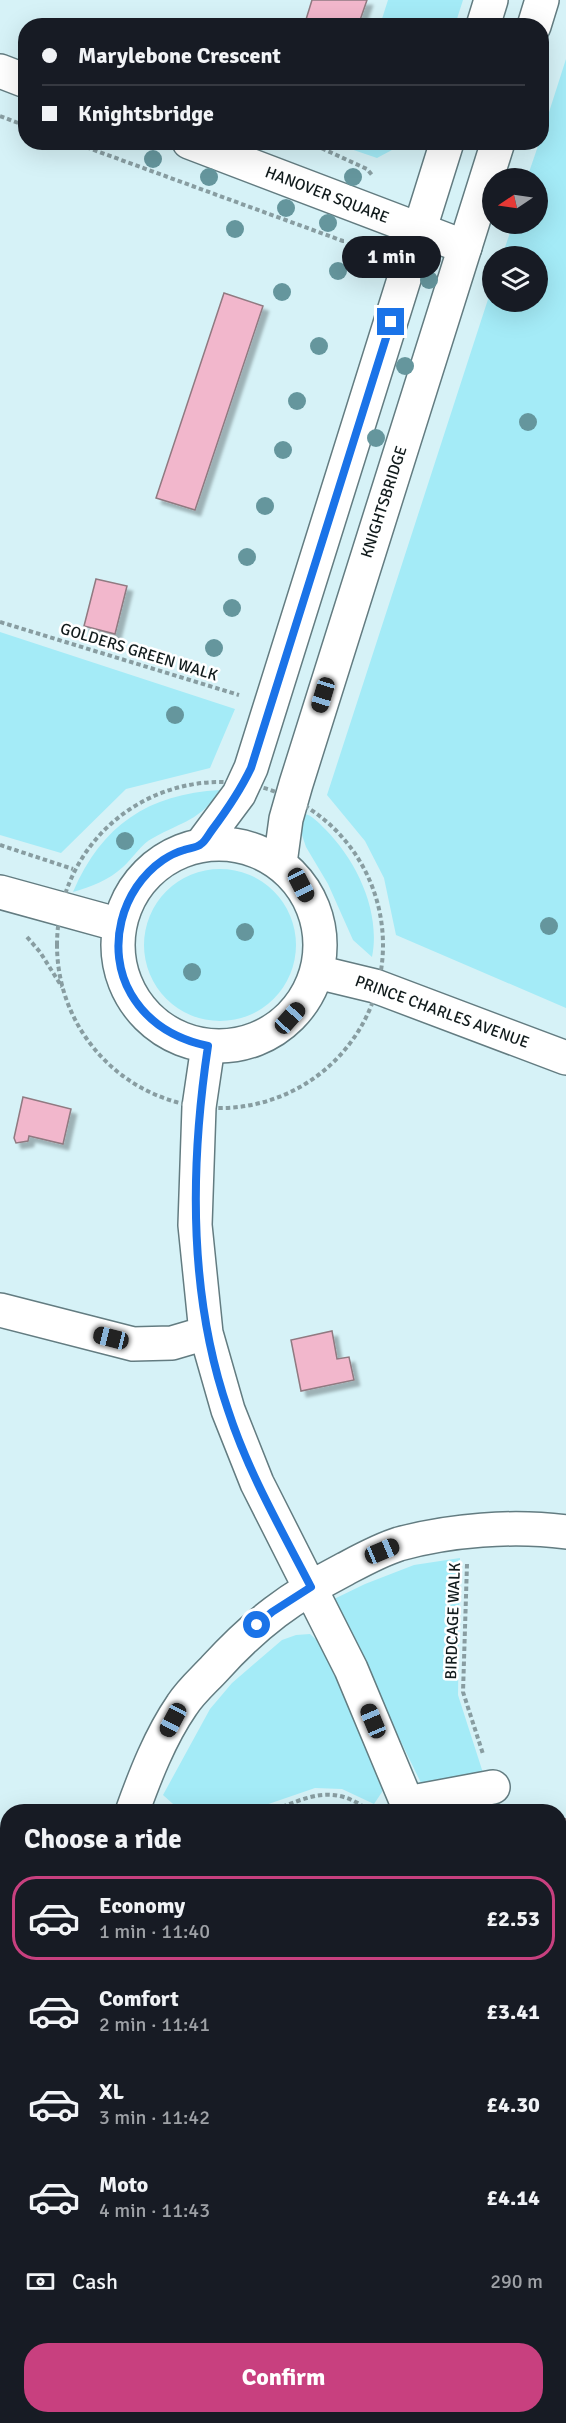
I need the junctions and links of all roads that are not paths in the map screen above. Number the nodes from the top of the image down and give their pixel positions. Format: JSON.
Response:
{"nodes":[{"id":1,"x":491,"y":0,"type":"edge"},
{"id":2,"x":542,"y":0,"type":"edge"},
{"id":3,"x":485,"y":18,"type":"edge"},
{"id":4,"x":536,"y":18,"type":"edge"},
{"id":5,"x":0,"y":71,"type":"edge"},
{"id":6,"x":18,"y":78,"type":"edge"},
{"id":7,"x":210,"y":150,"type":"edge"},
{"id":8,"x":444,"y":150,"type":"edge"},
{"id":9,"x":495,"y":150,"type":"edge"},
{"id":10,"x":419,"y":230,"type":"junction"},
{"id":11,"x":465,"y":247,"type":"junction"},
{"id":12,"x":201,"y":845,"type":"junction"},
{"id":13,"x":280,"y":863,"type":"junction"},
{"id":14,"x":0,"y":892,"type":"edge"},
{"id":15,"x":120,"y":926,"type":"junction"},
{"id":16,"x":317,"y":972,"type":"junction"},
{"id":17,"x":208,"y":1046,"type":"junction"},
{"id":18,"x":566,"y":1058,"type":"edge"},
{"id":19,"x":0,"y":1310,"type":"edge"},
{"id":20,"x":206,"y":1333,"type":"junction"},
{"id":21,"x":566,"y":1532,"type":"edge"},
{"id":22,"x":311,"y":1587,"type":"junction"},
{"id":23,"x":493,"y":1787,"type":"road end"},
{"id":24,"x":135,"y":1804,"type":"edge"}],
"edges":[{"from":1,"to":3,"type":"street"},
{"from":2,"to":4,"type":"street"},
{"from":5,"to":6,"type":"street"},
{"from":7,"to":10,"type":"street","name":"HANOVER SQUARE"},
{"from":8,"to":10,"type":"street"},
{"from":9,"to":11,"type":"street","name":"KNIGHTSBRIDGE"},
{"from":10,"to":11,"type":"street","name":"HANOVER SQUARE"},
{"from":10,"to":12,"type":"street"},
{"from":11,"to":13,"type":"street","name":"KNIGHTSBRIDGE"},
{"from":12,"to":13,"type":"street"},
{"from":12,"to":15,"type":"street"},
{"from":13,"to":16,"type":"street"},
{"from":14,"to":15,"type":"street"},
{"from":15,"to":17,"type":"street"},
{"from":16,"to":17,"type":"street"},
{"from":16,"to":18,"type":"street","name":"PRINCE CHARLES AVENUE"},
{"from":17,"to":20,"type":"street"},
{"from":19,"to":20,"type":"street"},
{"from":20,"to":22,"type":"street"},
{"from":21,"to":22,"type":"street"},
{"from":22,"to":23,"type":"street"},
{"from":22,"to":24,"type":"street"}]}
